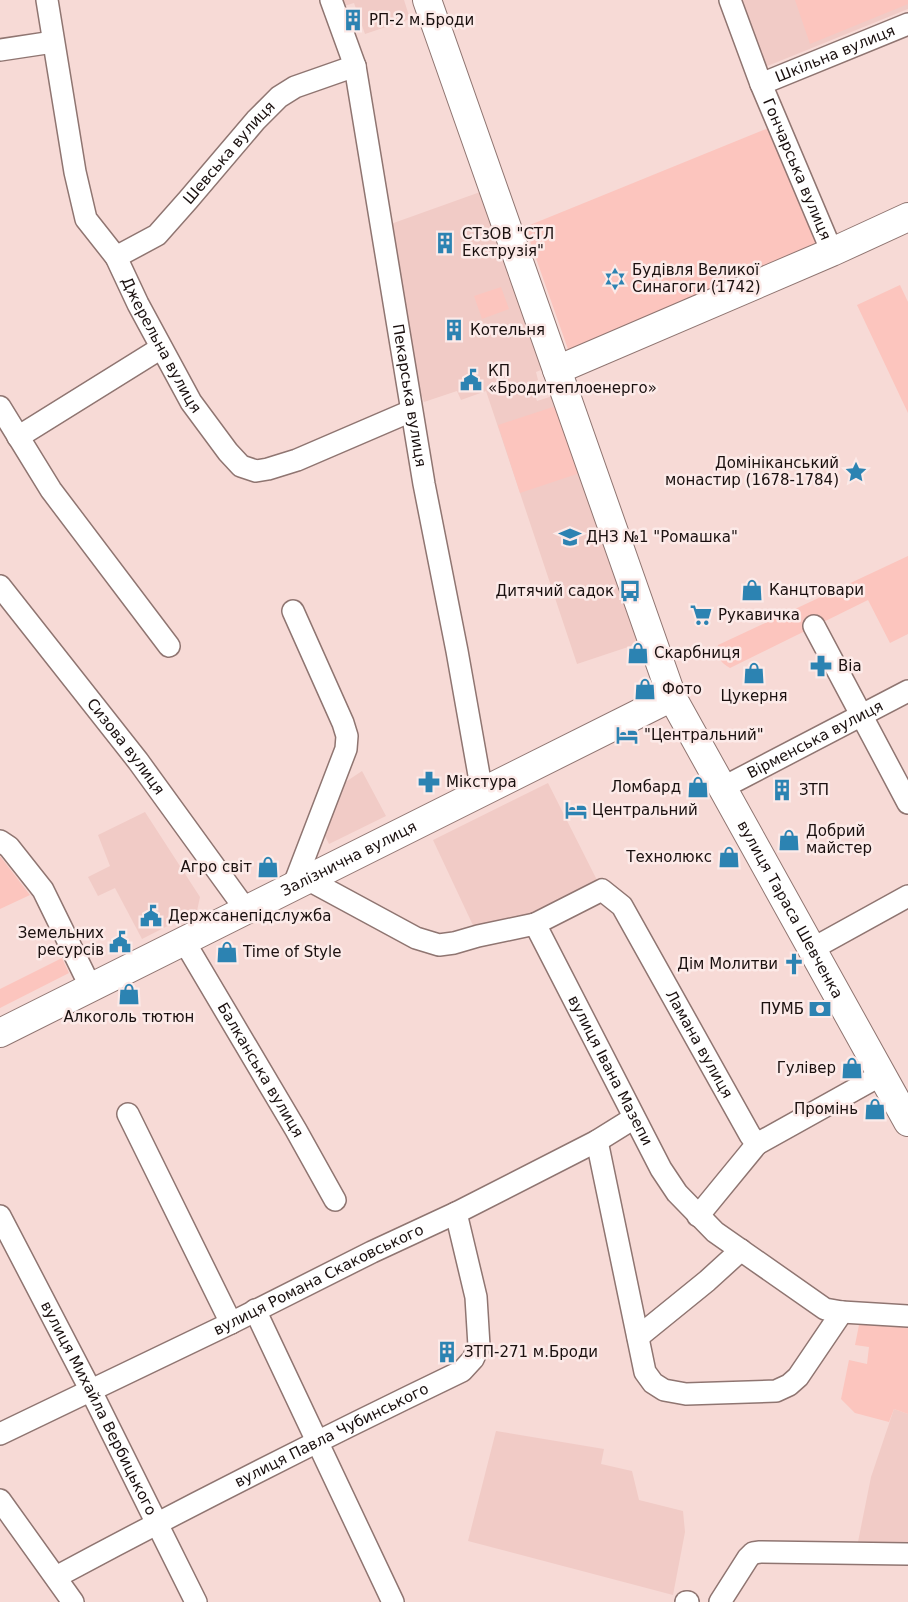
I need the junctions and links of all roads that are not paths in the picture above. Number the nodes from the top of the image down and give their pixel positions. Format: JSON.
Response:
{"nodes":[{"id":1,"x":47,"y":0,"type":"edge"},
{"id":2,"x":331,"y":0,"type":"edge"},
{"id":3,"x":426,"y":0,"type":"edge"},
{"id":4,"x":730,"y":0,"type":"edge"},
{"id":5,"x":908,"y":24,"type":"edge"},
{"id":6,"x":53,"y":42,"type":"junction"},
{"id":7,"x":0,"y":50,"type":"edge"},
{"id":8,"x":355,"y":66,"type":"junction"},
{"id":9,"x":761,"y":84,"type":"junction"},
{"id":10,"x":908,"y":217,"type":"edge"},
{"id":11,"x":832,"y":252,"type":"junction"},
{"id":12,"x":116,"y":257,"type":"junction"},
{"id":13,"x":161,"y":348,"type":"junction"},
{"id":14,"x":557,"y":370,"type":"junction"},
{"id":15,"x":0,"y":406,"type":"edge"},
{"id":16,"x":411,"y":411,"type":"junction"},
{"id":17,"x":18,"y":437,"type":"junction"},
{"id":18,"x":0,"y":586,"type":"edge"},
{"id":19,"x":293,"y":611,"type":"dead end"},
{"id":20,"x":814,"y":626,"type":"dead end"},
{"id":21,"x":169,"y":646,"type":"dead end"},
{"id":22,"x":908,"y":691,"type":"edge"},
{"id":23,"x":672,"y":697,"type":"junction"},
{"id":24,"x":861,"y":716,"type":"junction"},
{"id":25,"x":722,"y":788,"type":"junction"},
{"id":26,"x":482,"y":792,"type":"junction"},
{"id":27,"x":908,"y":803,"type":"edge"},
{"id":28,"x":0,"y":842,"type":"edge"},
{"id":29,"x":300,"y":883,"type":"junction"},
{"id":30,"x":908,"y":896,"type":"edge"},
{"id":31,"x":246,"y":910,"type":"junction"},
{"id":32,"x":535,"y":924,"type":"junction"},
{"id":33,"x":184,"y":942,"type":"junction"},
{"id":34,"x":812,"y":950,"type":"junction"},
{"id":35,"x":91,"y":988,"type":"junction"},
{"id":36,"x":0,"y":1033,"type":"edge"},
{"id":37,"x":881,"y":1074,"type":"junction"},
{"id":38,"x":128,"y":1114,"type":"dead end"},
{"id":39,"x":634,"y":1118,"type":"junction"},
{"id":40,"x":908,"y":1122,"type":"edge"},
{"id":41,"x":597,"y":1141,"type":"junction"},
{"id":42,"x":757,"y":1144,"type":"junction"},
{"id":43,"x":335,"y":1200,"type":"dead end"},
{"id":44,"x":456,"y":1213,"type":"junction"},
{"id":45,"x":0,"y":1216,"type":"edge"},
{"id":46,"x":698,"y":1216,"type":"junction"},
{"id":47,"x":740,"y":1250,"type":"junction"},
{"id":48,"x":255,"y":1310,"type":"junction"},
{"id":49,"x":842,"y":1312,"type":"junction"},
{"id":50,"x":908,"y":1316,"type":"edge"},
{"id":51,"x":232,"y":1322,"type":"junction"},
{"id":52,"x":638,"y":1337,"type":"junction"},
{"id":53,"x":91,"y":1391,"type":"junction"},
{"id":54,"x":0,"y":1434,"type":"edge"},
{"id":55,"x":317,"y":1441,"type":"junction"},
{"id":56,"x":0,"y":1500,"type":"edge"},
{"id":57,"x":157,"y":1523,"type":"junction"},
{"id":58,"x":908,"y":1554,"type":"edge"},
{"id":59,"x":56,"y":1577,"type":"junction"},
{"id":60,"x":73,"y":1602,"type":"edge"},
{"id":61,"x":196,"y":1602,"type":"edge"},
{"id":62,"x":393,"y":1602,"type":"edge"},
{"id":63,"x":720,"y":1602,"type":"edge"}],
"edges":[{"from":1,"to":6,"type":"street","name":"Джерельна вулиця"},
{"from":2,"to":8,"type":"street","name":"Пекарська вулиця"},
{"from":3,"to":14,"type":"main road"},
{"from":4,"to":9,"type":"street","name":"Гончарська вулиця"},
{"from":5,"to":9,"type":"street","name":"Шкільна вулиця"},
{"from":6,"to":7,"type":"street"},
{"from":6,"to":12,"type":"street","name":"Джерельна вулиця"},
{"from":8,"to":12,"type":"street","name":"Шевська вулиця"},
{"from":8,"to":16,"type":"street","name":"Пекарська вулиця"},
{"from":9,"to":11,"type":"street","name":"Гончарська вулиця"},
{"from":10,"to":11,"type":"main road"},
{"from":11,"to":14,"type":"main road","name":"Гончарська вулиця"},
{"from":12,"to":13,"type":"street","name":"Джерельна вулиця"},
{"from":13,"to":16,"type":"street","name":"Джерельна вулиця"},
{"from":13,"to":17,"type":"street"},
{"from":14,"to":23,"type":"main road","name":"вулиця Тараса Шевченка"},
{"from":15,"to":17,"type":"street"},
{"from":16,"to":26,"type":"street","name":"Пекарська вулиця"},
{"from":17,"to":21,"type":"street"},
{"from":18,"to":31,"type":"street","name":"Сизова вулиця"},
{"from":19,"to":29,"type":"street"},
{"from":20,"to":24,"type":"street"},
{"from":22,"to":24,"type":"street","name":"Вірменська вулиця"},
{"from":23,"to":25,"type":"main road","name":"вулиця Тараса Шевченка"},
{"from":23,"to":26,"type":"main road","name":"Залізнична вулиця"},
{"from":24,"to":25,"type":"street","name":"Вірменська вулиця"},
{"from":24,"to":27,"type":"street"},
{"from":25,"to":34,"type":"main road","name":"вулиця Тараса Шевченка"},
{"from":26,"to":29,"type":"main road","name":"Залізнична вулиця"},
{"from":28,"to":35,"type":"street"},
{"from":29,"to":31,"type":"main road","name":"Залізнична вулиця"},
{"from":29,"to":32,"type":"street"},
{"from":30,"to":34,"type":"street"},
{"from":31,"to":33,"type":"main road","name":"Залізнична вулиця"},
{"from":32,"to":39,"type":"street","name":"вулиця Івана Мазепи"},
{"from":32,"to":42,"type":"street","name":"Ламана вулиця"},
{"from":33,"to":35,"type":"main road","name":"Залізнична вулиця"},
{"from":33,"to":43,"type":"street","name":"Балканська вулиця"},
{"from":34,"to":37,"type":"main road","name":"вулиця Тараса Шевченка"},
{"from":35,"to":36,"type":"main road","name":"Залізнична вулиця"},
{"from":37,"to":40,"type":"main road","name":"вулиця Тараса Шевченка"},
{"from":37,"to":42,"type":"street"},
{"from":38,"to":51,"type":"street"},
{"from":39,"to":41,"type":"street","name":"вулиця Романа Скаковського"},
{"from":39,"to":46,"type":"street","name":"вулиця Івана Мазепи"},
{"from":41,"to":44,"type":"street","name":"вулиця Романа Скаковського"},
{"from":41,"to":52,"type":"street"},
{"from":42,"to":46,"type":"street"},
{"from":44,"to":48,"type":"street","name":"вулиця Романа Скаковського"},
{"from":44,"to":55,"type":"street","name":"вулиця Павла Чубинського"},
{"from":45,"to":53,"type":"street","name":"вулиця Михайла Вербицького"},
{"from":46,"to":47,"type":"street","name":"вулиця Івана Мазепи"},
{"from":47,"to":49,"type":"street","name":"вулиця Івана Мазепи"},
{"from":47,"to":52,"type":"street"},
{"from":48,"to":51,"type":"street","name":"вулиця Романа Скаковського"},
{"from":48,"to":55,"type":"street"},
{"from":49,"to":50,"type":"street","name":"вулиця Івана Мазепи"},
{"from":49,"to":52,"type":"street"},
{"from":51,"to":53,"type":"street","name":"вулиця Романа Скаковського"},
{"from":53,"to":54,"type":"street","name":"вулиця Романа Скаковського"},
{"from":53,"to":57,"type":"street","name":"вулиця Михайла Вербицького"},
{"from":55,"to":57,"type":"street","name":"вулиця Павла Чубинського"},
{"from":55,"to":62,"type":"street"},
{"from":56,"to":59,"type":"street"},
{"from":57,"to":59,"type":"street","name":"вулиця Павла Чубинського"},
{"from":57,"to":61,"type":"street","name":"вулиця Михайла Вербицького"},
{"from":58,"to":63,"type":"street"},
{"from":59,"to":60,"type":"street"}]}
